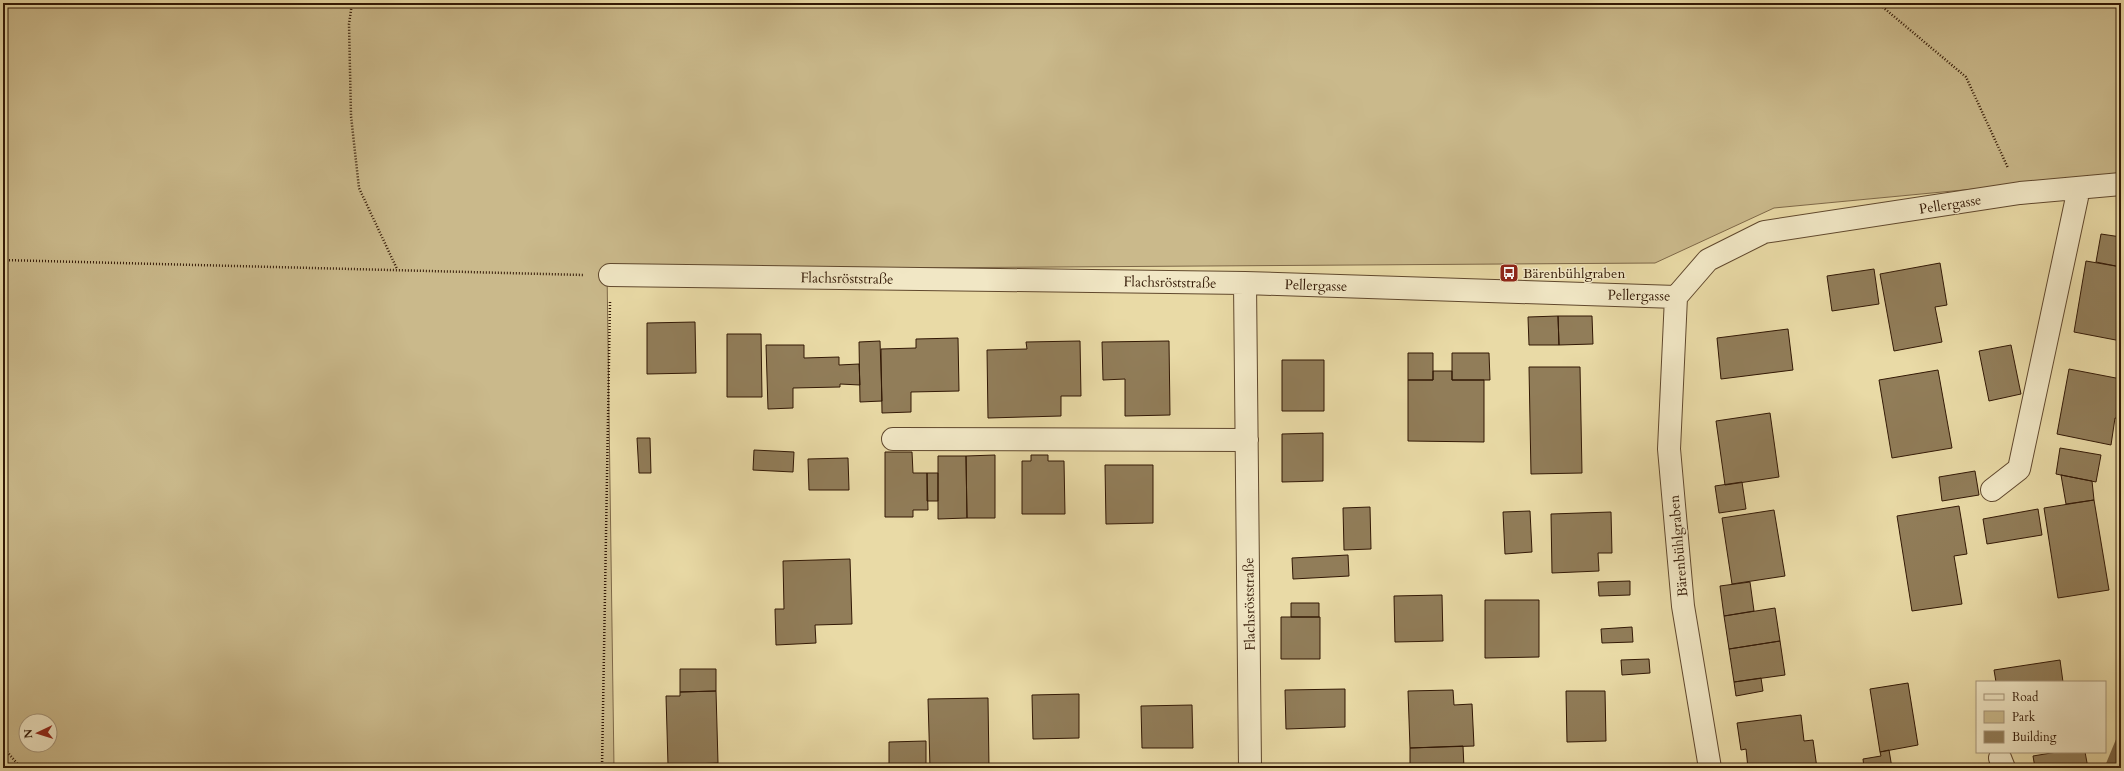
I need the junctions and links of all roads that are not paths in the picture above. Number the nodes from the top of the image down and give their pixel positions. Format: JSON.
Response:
{"nodes":[{"id":1,"x":2121,"y":184,"type":"edge"},
{"id":2,"x":2079,"y":188,"type":"junction"},
{"id":3,"x":610,"y":275,"type":"road end"},
{"id":4,"x":1245,"y":283,"type":"junction"},
{"id":5,"x":1676,"y":297,"type":"junction"},
{"id":6,"x":893,"y":439,"type":"dead end"},
{"id":7,"x":1247,"y":440,"type":"junction"},
{"id":8,"x":1992,"y":490,"type":"dead end"},
{"id":9,"x":1250,"y":768,"type":"edge"},
{"id":10,"x":1710,"y":768,"type":"edge"}],
"edges":[{"from":1,"to":2,"type":"street","name":"Pellergasse"},
{"from":2,"to":5,"type":"street","name":"Pellergasse"},
{"from":2,"to":8,"type":"street"},
{"from":3,"to":4,"type":"street","name":"Flachsröststraße"},
{"from":4,"to":5,"type":"street","name":"Pellergasse"},
{"from":4,"to":7,"type":"street","name":"Flachsröststraße"},
{"from":5,"to":10,"type":"street","name":"Bärenbühlgraben"},
{"from":6,"to":7,"type":"street"},
{"from":7,"to":9,"type":"street","name":"Flachsröststraße"}]}
